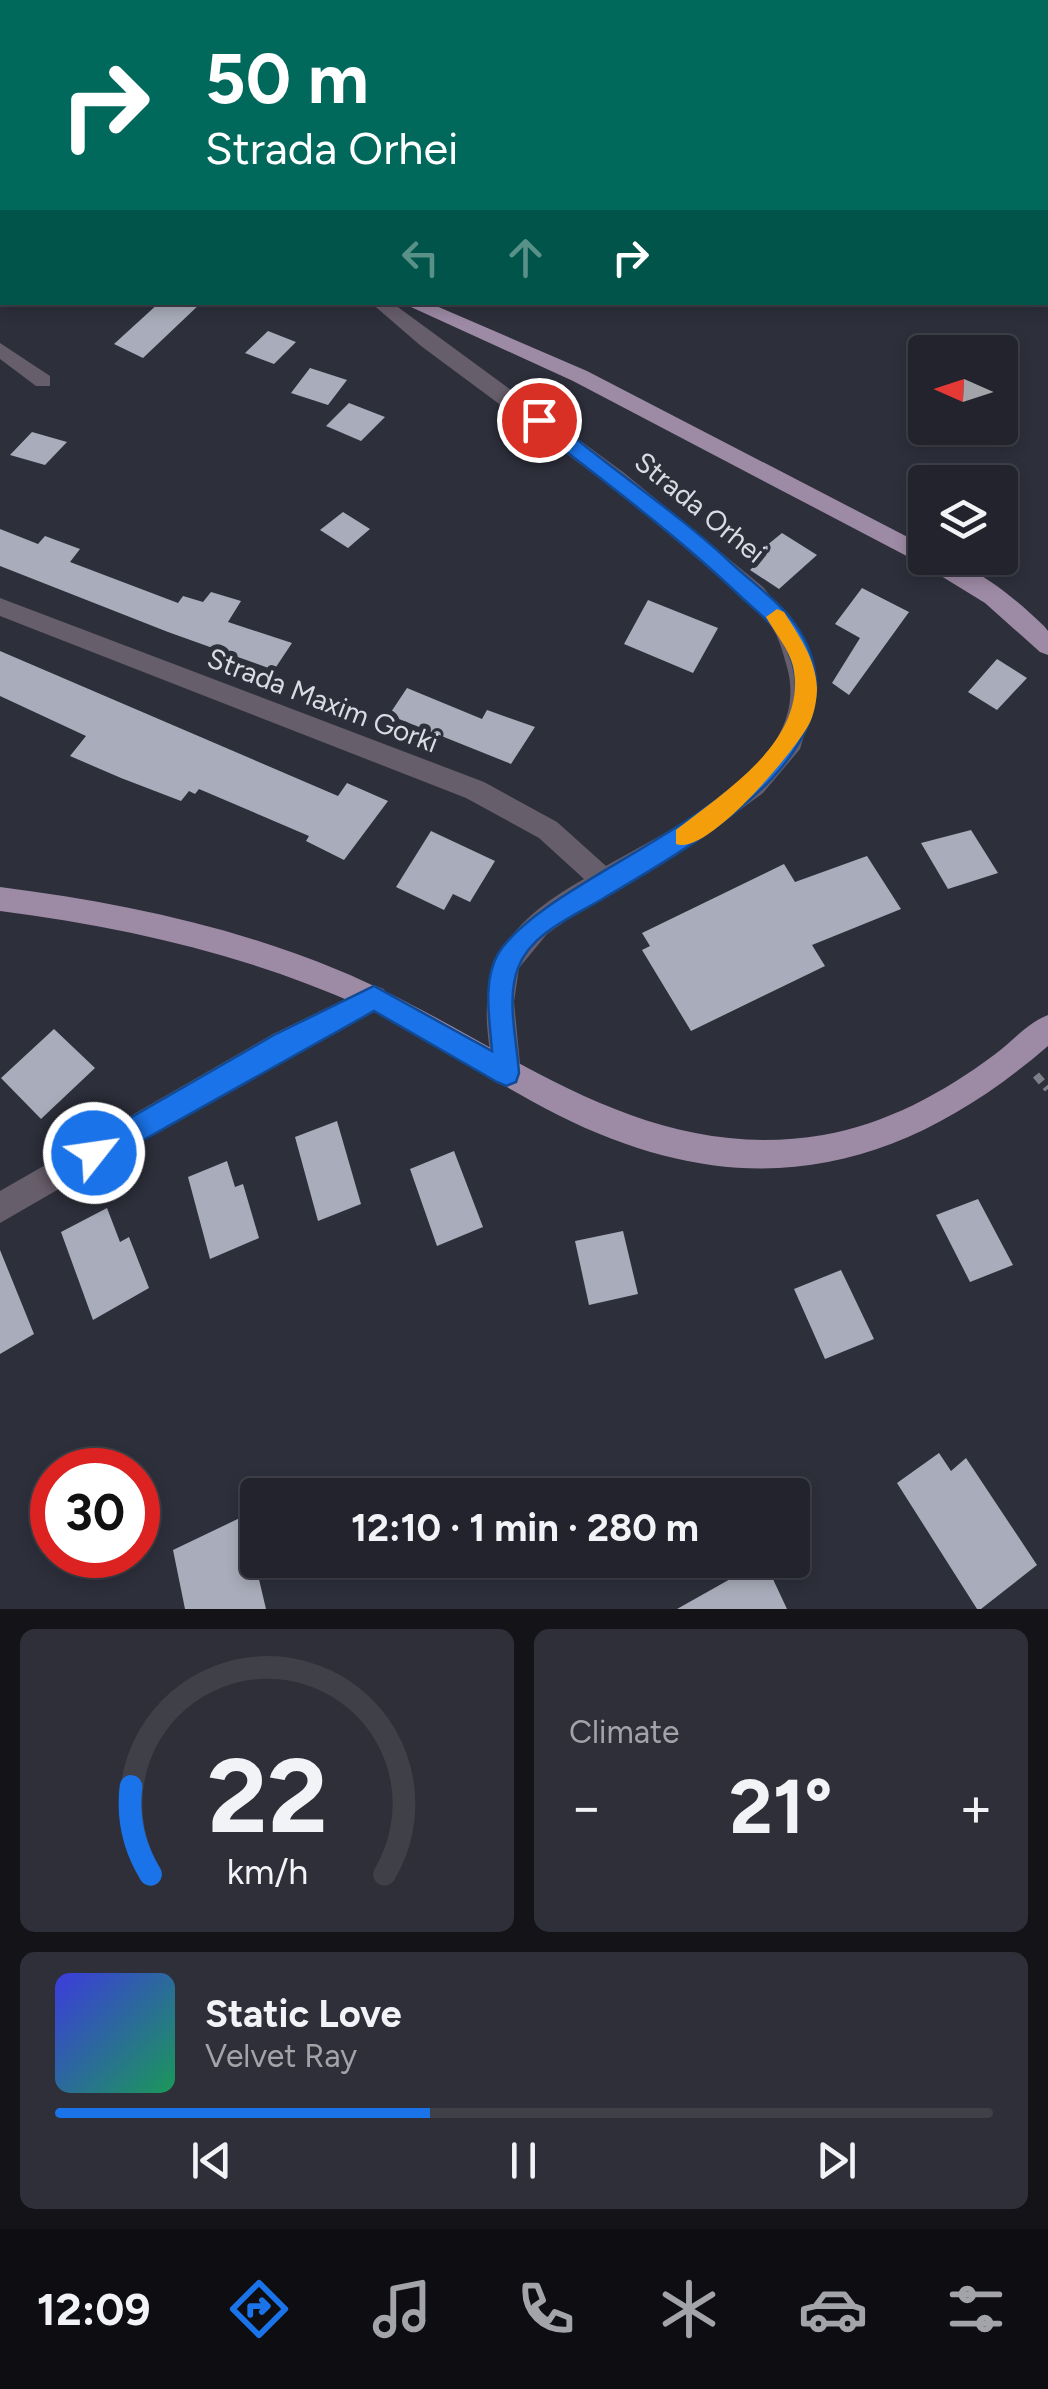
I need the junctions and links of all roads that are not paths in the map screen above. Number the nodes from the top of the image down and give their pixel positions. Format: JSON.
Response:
{"nodes":[{"id":1,"x":382,"y":305,"type":"edge"},
{"id":2,"x":416,"y":305,"type":"edge"},
{"id":3,"x":0,"y":350,"type":"edge"},
{"id":4,"x":43,"y":381,"type":"dead end"},
{"id":5,"x":908,"y":547,"type":"edge"},
{"id":6,"x":957,"y":575,"type":"edge"},
{"id":7,"x":0,"y":608,"type":"edge"},
{"id":8,"x":1048,"y":646,"type":"edge"},
{"id":9,"x":606,"y":883,"type":"junction"},
{"id":10,"x":0,"y":899,"type":"edge"},
{"id":11,"x":374,"y":998,"type":"junction"},
{"id":12,"x":1048,"y":1028,"type":"edge"},
{"id":13,"x":506,"y":1073,"type":"junction"},
{"id":14,"x":0,"y":1208,"type":"edge"}],
"edges":[{"from":1,"to":9,"type":"street","name":"Strada Orhei"},
{"from":2,"to":5,"type":"main road","name":"Strada Orhei"},
{"from":3,"to":4,"type":"street"},
{"from":6,"to":8,"type":"main road","name":"Strada Orhei"},
{"from":7,"to":9,"type":"street","name":"Strada Maxim Gorki"},
{"from":9,"to":13,"type":"street","name":"Strada Orhei"},
{"from":10,"to":11,"type":"main road"},
{"from":11,"to":13,"type":"main road"},
{"from":11,"to":14,"type":"street"},
{"from":12,"to":13,"type":"main road"}]}
